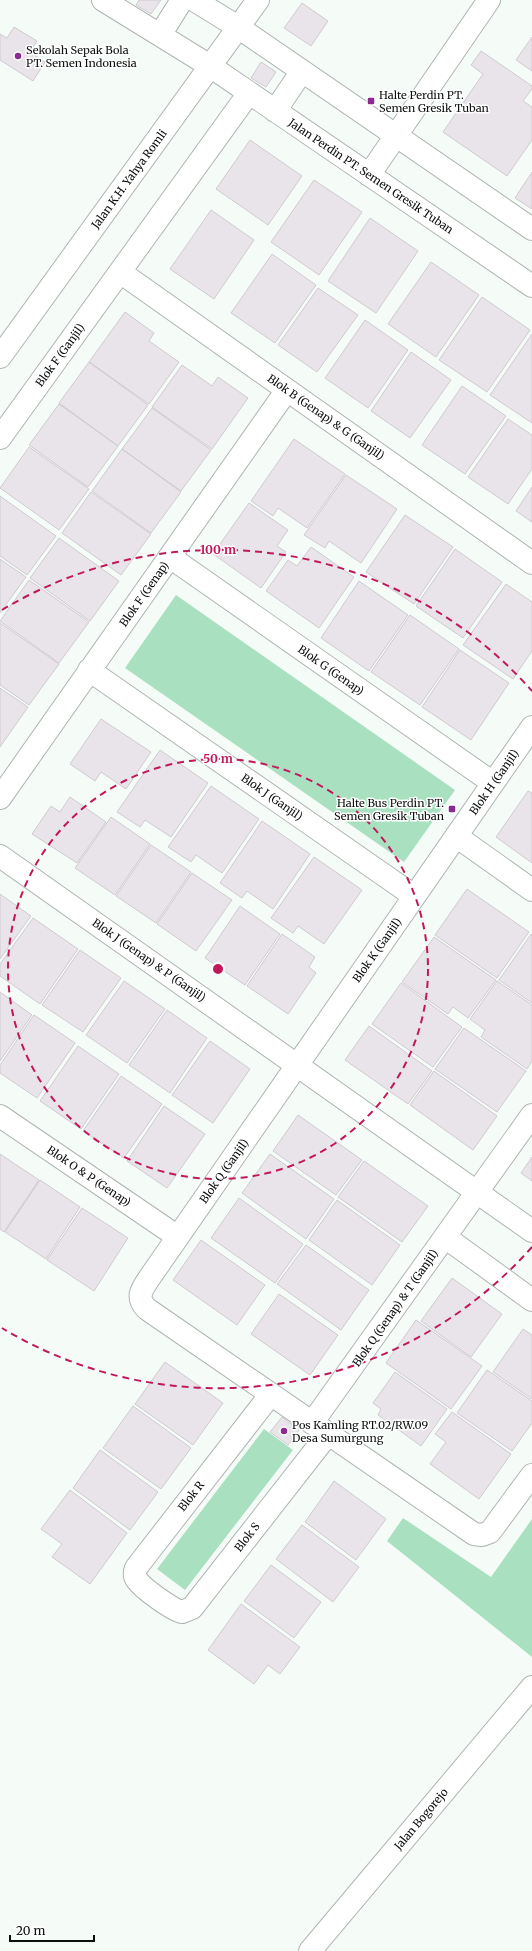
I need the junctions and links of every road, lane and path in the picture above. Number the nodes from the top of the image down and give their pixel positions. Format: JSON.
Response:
{"nodes":[{"id":1,"x":103,"y":0,"type":"edge"},
{"id":2,"x":182,"y":0,"type":"edge"},
{"id":3,"x":194,"y":0,"type":"edge"},
{"id":4,"x":258,"y":0,"type":"edge"},
{"id":5,"x":489,"y":0,"type":"edge"},
{"id":6,"x":238,"y":27,"type":"junction"},
{"id":7,"x":160,"y":35,"type":"junction"},
{"id":8,"x":210,"y":66,"type":"junction"},
{"id":9,"x":302,"y":71,"type":"junction"},
{"id":10,"x":249,"y":93,"type":"junction"},
{"id":11,"x":275,"y":111,"type":"junction"},
{"id":12,"x":396,"y":135,"type":"junction"},
{"id":13,"x":369,"y":175,"type":"junction"},
{"id":14,"x":532,"y":229,"type":"edge"},
{"id":15,"x":120,"y":272,"type":"junction"},
{"id":16,"x":532,"y":286,"type":"edge"},
{"id":17,"x":0,"y":357,"type":"edge"},
{"id":18,"x":287,"y":390,"type":"junction"},
{"id":19,"x":0,"y":438,"type":"edge"},
{"id":20,"x":170,"y":557,"type":"junction"},
{"id":21,"x":532,"y":563,"type":"edge"},
{"id":22,"x":89,"y":670,"type":"junction"},
{"id":23,"x":532,"y":727,"type":"edge"},
{"id":24,"x":493,"y":783,"type":"junction"},
{"id":25,"x":0,"y":798,"type":"edge"},
{"id":26,"x":456,"y":836,"type":"junction"},
{"id":27,"x":0,"y":856,"type":"edge"},
{"id":28,"x":532,"y":890,"type":"edge"},
{"id":29,"x":414,"y":896,"type":"junction"},
{"id":30,"x":297,"y":1065,"type":"junction"},
{"id":31,"x":532,"y":1115,"type":"edge"},
{"id":32,"x":0,"y":1116,"type":"edge"},
{"id":33,"x":477,"y":1192,"type":"junction"},
{"id":34,"x":532,"y":1231,"type":"edge"},
{"id":35,"x":178,"y":1237,"type":"junction"},
{"id":36,"x":445,"y":1237,"type":"junction"},
{"id":37,"x":532,"y":1300,"type":"edge"},
{"id":38,"x":271,"y":1394,"type":"junction"},
{"id":39,"x":320,"y":1429,"type":"junction"},
{"id":40,"x":532,"y":1475,"type":"edge"},
{"id":41,"x":157,"y":1596,"type":"joint"},
{"id":42,"x":532,"y":1687,"type":"edge"},
{"id":43,"x":310,"y":1951,"type":"edge"}],
"edges":[{"from":1,"to":7,"type":"street","name":"Jalan Perdin PT. Semen Gresik Tuban"},
{"from":2,"to":7,"type":"street"},
{"from":3,"to":6,"type":"street"},
{"from":4,"to":6,"type":"street","name":"Jalan K.H. Yahya Romli"},
{"from":5,"to":12,"type":"street"},
{"from":6,"to":8,"type":"street","name":"Jalan K.H. Yahya Romli"},
{"from":6,"to":9,"type":"street"},
{"from":7,"to":8,"type":"street","name":"Jalan Perdin PT. Semen Gresik Tuban"},
{"from":8,"to":10,"type":"street","name":"Jalan Perdin PT. Semen Gresik Tuban"},
{"from":8,"to":17,"type":"street","name":"Jalan K.H. Yahya Romli"},
{"from":9,"to":11,"type":"street"},
{"from":9,"to":12,"type":"street"},
{"from":10,"to":11,"type":"street","name":"Jalan Perdin PT. Semen Gresik Tuban"},
{"from":10,"to":15,"type":"street","name":"Blok F (Ganjil)"},
{"from":11,"to":13,"type":"street","name":"Jalan Perdin PT. Semen Gresik Tuban"},
{"from":12,"to":13,"type":"street"},
{"from":12,"to":14,"type":"street"},
{"from":13,"to":16,"type":"street","name":"Jalan Perdin PT. Semen Gresik Tuban"},
{"from":15,"to":18,"type":"street","name":"Blok B (Genap) & G (Ganjil)"},
{"from":15,"to":19,"type":"street","name":"Blok F (Ganjil)"},
{"from":18,"to":20,"type":"street","name":"Blok F (Genap)"},
{"from":18,"to":21,"type":"street","name":"Blok B (Genap) & G (Ganjil)"},
{"from":20,"to":22,"type":"street","name":"Blok F (Genap)"},
{"from":20,"to":24,"type":"street","name":"Blok G (Genap)"},
{"from":22,"to":25,"type":"street","name":"Blok F (Genap)"},
{"from":22,"to":29,"type":"street","name":"Blok J (Ganjil)"},
{"from":23,"to":24,"type":"street","name":"Blok H (Ganjil)"},
{"from":24,"to":26,"type":"street","name":"Blok H (Ganjil)"},
{"from":26,"to":28,"type":"street"},
{"from":26,"to":29,"type":"street","name":"Blok K (Ganjil)"},
{"from":27,"to":30,"type":"street","name":"Blok J (Genap) & P (Ganjil)"},
{"from":29,"to":30,"type":"street","name":"Blok K (Ganjil)"},
{"from":30,"to":33,"type":"street","name":"Blok J (Genap) & P (Ganjil)"},
{"from":30,"to":35,"type":"street","name":"Blok Q (Ganjil)"},
{"from":31,"to":33,"type":"street","name":"Blok Q (Genap) & T (Ganjil)"},
{"from":32,"to":35,"type":"street","name":"Blok O & P (Genap)"},
{"from":33,"to":34,"type":"street","name":"Blok J (Genap) & P (Ganjil)"},
{"from":33,"to":36,"type":"street","name":"Blok Q (Genap) & T (Ganjil)"},
{"from":35,"to":38,"type":"street","name":"Blok Q (Ganjil)"},
{"from":36,"to":37,"type":"street"},
{"from":36,"to":39,"type":"street","name":"Blok Q (Genap) & T (Ganjil)"},
{"from":38,"to":39,"type":"street"},
{"from":38,"to":41,"type":"street","name":"Blok R"},
{"from":39,"to":40,"type":"street"},
{"from":39,"to":41,"type":"street","name":"Blok S"},
{"from":42,"to":43,"type":"street","name":"Jalan Bogorejo"}]}
